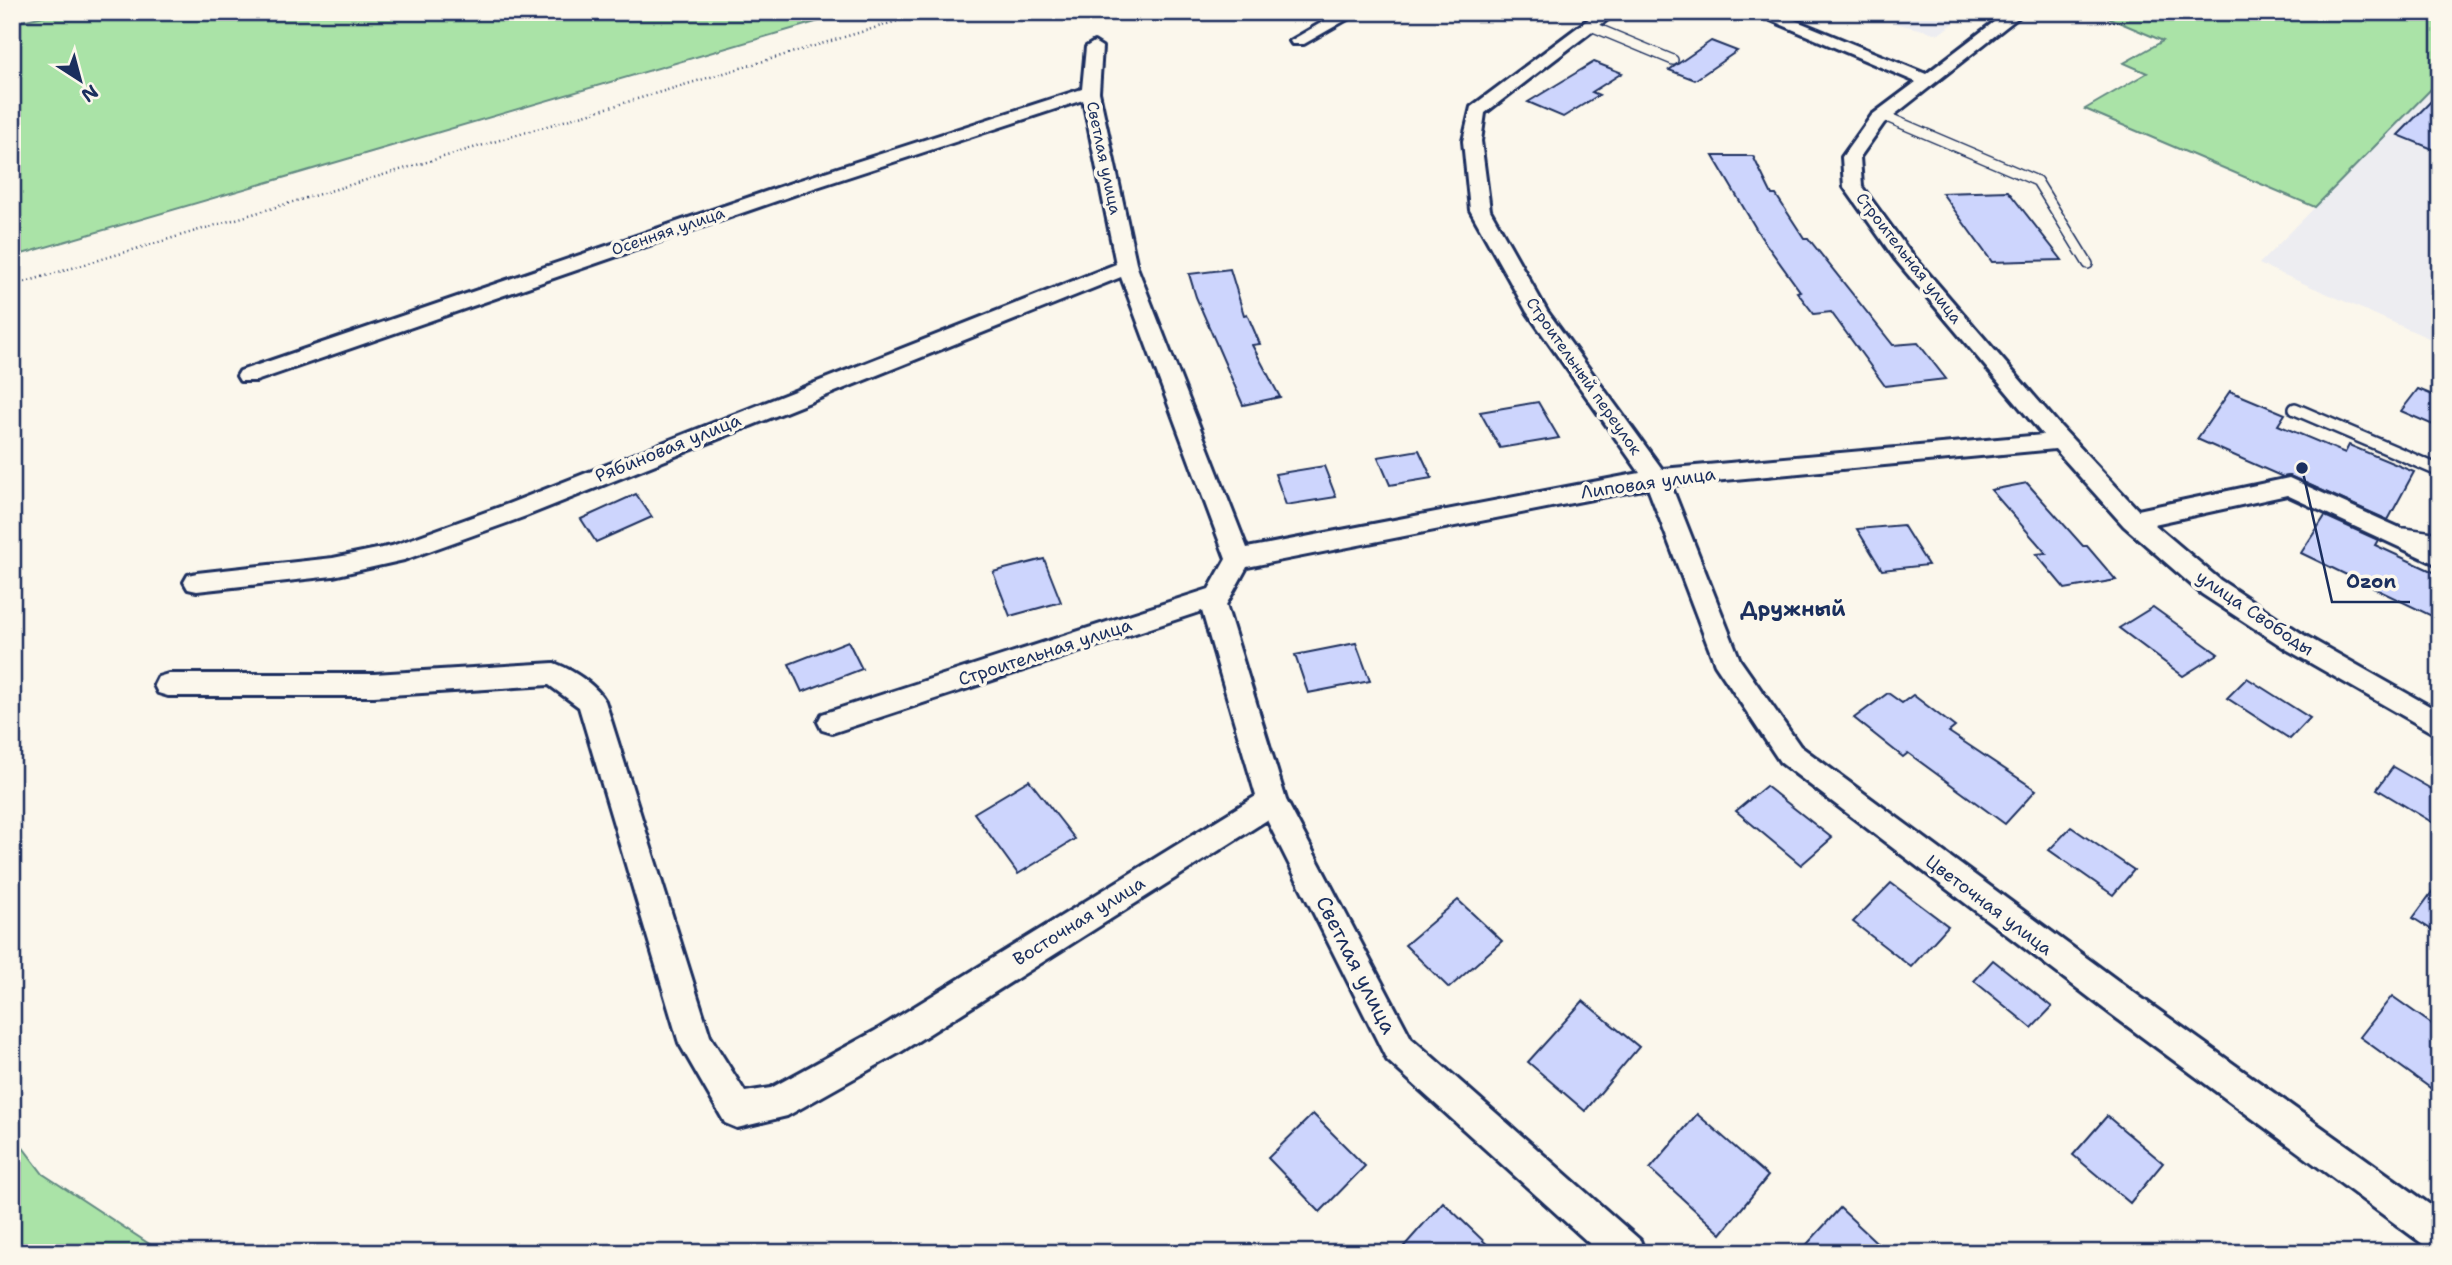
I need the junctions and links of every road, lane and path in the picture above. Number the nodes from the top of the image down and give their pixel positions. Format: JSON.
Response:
{"nodes":[{"id":1,"x":928,"y":12,"type":"edge"},
{"id":2,"x":1352,"y":12,"type":"edge"},
{"id":3,"x":1609,"y":12,"type":"edge"},
{"id":4,"x":1760,"y":12,"type":"edge"},
{"id":5,"x":2017,"y":12,"type":"edge"},
{"id":6,"x":1591,"y":26,"type":"junction"},
{"id":7,"x":1298,"y":41,"type":"dead end"},
{"id":8,"x":1094,"y":47,"type":"dead end"},
{"id":9,"x":1673,"y":60,"type":"dead end"},
{"id":10,"x":1542,"y":62,"type":"joint"},
{"id":11,"x":1926,"y":80,"type":"junction"},
{"id":12,"x":1090,"y":92,"type":"junction"},
{"id":13,"x":1882,"y":116,"type":"junction"},
{"id":14,"x":2088,"y":264,"type":"dead end"},
{"id":15,"x":1127,"y":267,"type":"junction"},
{"id":16,"x":12,"y":286,"type":"edge"},
{"id":17,"x":247,"y":376,"type":"dead end"},
{"id":18,"x":2295,"y":409,"type":"dead end"},
{"id":19,"x":2061,"y":441,"type":"junction"},
{"id":20,"x":2440,"y":471,"type":"edge"},
{"id":21,"x":1656,"y":478,"type":"junction"},
{"id":22,"x":2133,"y":520,"type":"junction"},
{"id":23,"x":2386,"y":531,"type":"junction"},
{"id":24,"x":2440,"y":539,"type":"edge"},
{"id":25,"x":2440,"y":556,"type":"edge"},
{"id":26,"x":1239,"y":559,"type":"junction"},
{"id":27,"x":197,"y":582,"type":"dead end"},
{"id":28,"x":1220,"y":595,"type":"junction"},
{"id":29,"x":168,"y":685,"type":"dead end"},
{"id":30,"x":832,"y":722,"type":"dead end"},
{"id":31,"x":2440,"y":726,"type":"edge"},
{"id":32,"x":1272,"y":801,"type":"junction"},
{"id":33,"x":887,"y":1042,"type":"joint"},
{"id":34,"x":2440,"y":1234,"type":"edge"},
{"id":35,"x":1627,"y":1253,"type":"edge"}],
"edges":[{"from":1,"to":16,"type":"path"},
{"from":2,"to":7,"type":"street"},
{"from":3,"to":6,"type":"street"},
{"from":4,"to":11,"type":"street"},
{"from":5,"to":11,"type":"street"},
{"from":6,"to":9,"type":"lane"},
{"from":6,"to":10,"type":"street"},
{"from":8,"to":12,"type":"street","name":"Светлая улица"},
{"from":10,"to":21,"type":"street","name":"Строительный переулок"},
{"from":11,"to":13,"type":"street","name":"Строительная улица"},
{"from":12,"to":15,"type":"street","name":"Светлая улица"},
{"from":12,"to":17,"type":"street","name":"Осенняя улица"},
{"from":13,"to":14,"type":"lane"},
{"from":13,"to":19,"type":"street","name":"Строительная улица"},
{"from":15,"to":26,"type":"street","name":"Светлая улица"},
{"from":15,"to":27,"type":"street","name":"Рябиновая улица"},
{"from":18,"to":20,"type":"lane"},
{"from":19,"to":21,"type":"street","name":"Липовая улица"},
{"from":19,"to":22,"type":"street","name":"улица Свободы"},
{"from":21,"to":26,"type":"street","name":"Липовая улица"},
{"from":21,"to":34,"type":"street","name":"Цветочная улица"},
{"from":22,"to":23,"type":"street"},
{"from":22,"to":31,"type":"street","name":"улица Свободы"},
{"from":23,"to":24,"type":"lane"},
{"from":23,"to":25,"type":"street"},
{"from":26,"to":28,"type":"street"},
{"from":28,"to":30,"type":"street","name":"Строительная улица"},
{"from":28,"to":32,"type":"street","name":"Светлая улица"},
{"from":29,"to":33,"type":"street"},
{"from":32,"to":33,"type":"street","name":"Восточная улица"},
{"from":32,"to":35,"type":"street","name":"Светлая улица"}]}
